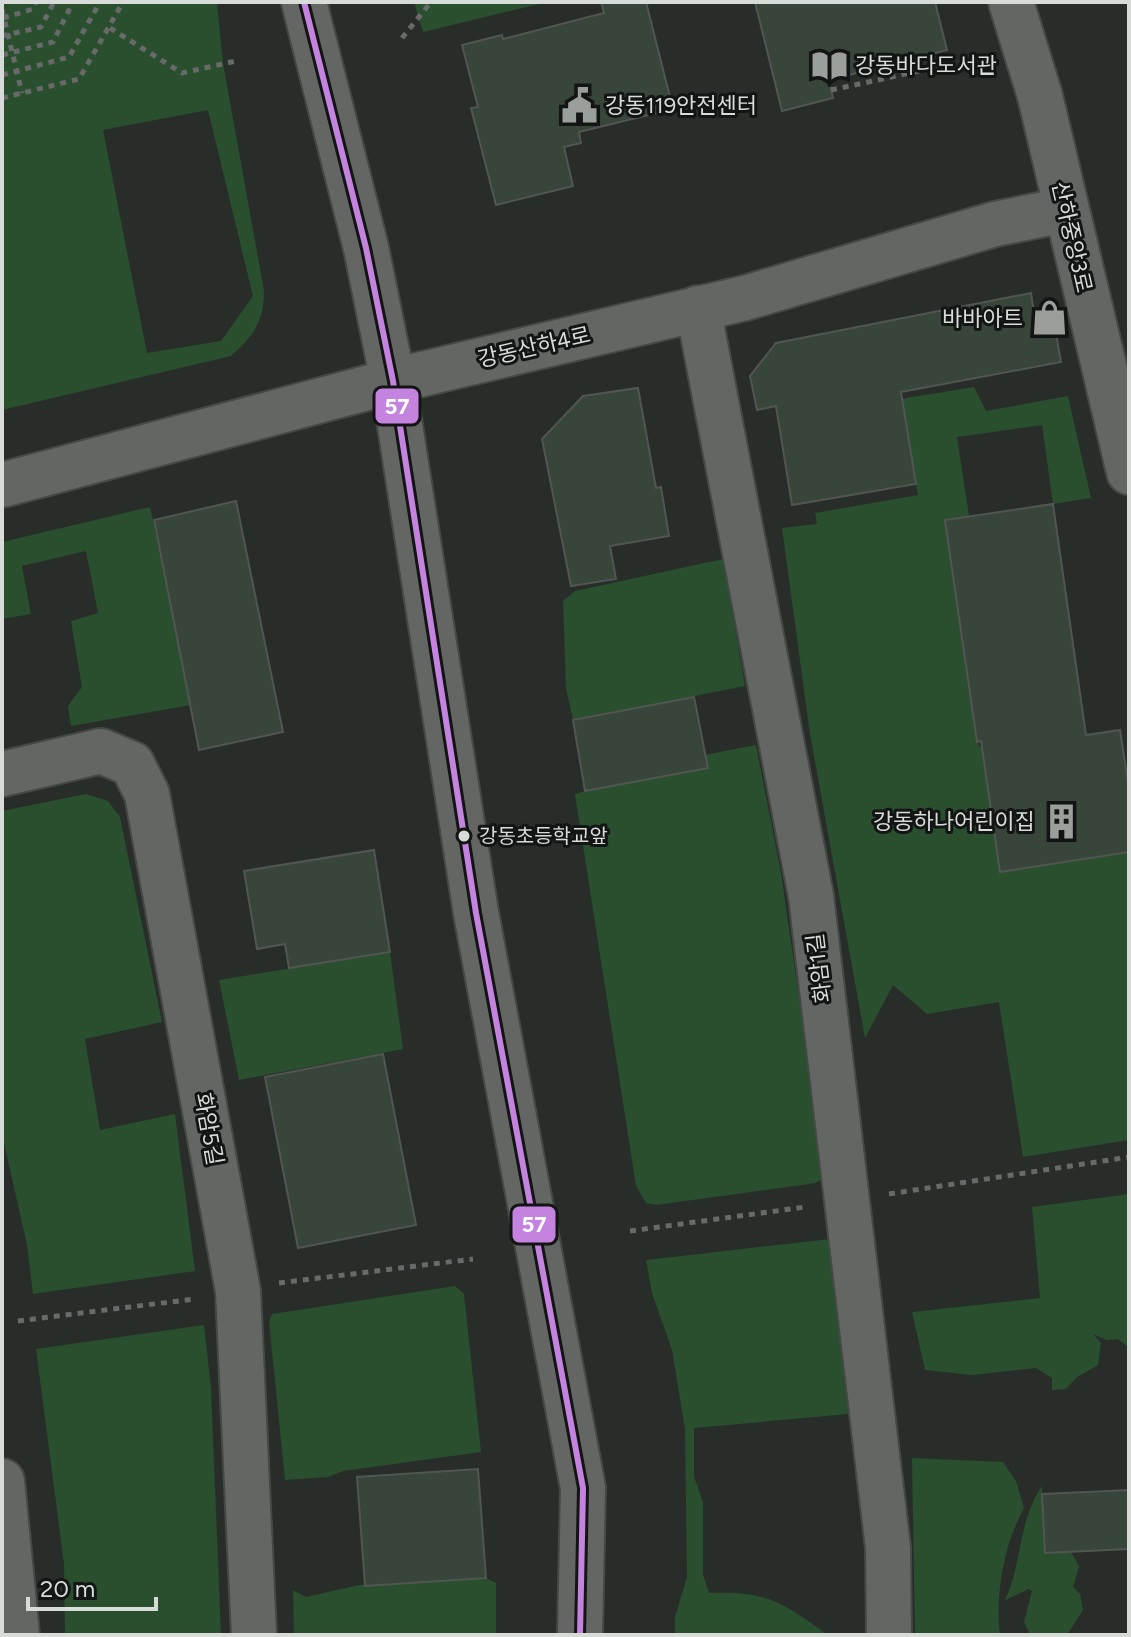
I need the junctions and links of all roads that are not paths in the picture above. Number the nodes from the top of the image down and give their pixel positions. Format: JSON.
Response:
{"nodes":[{"id":1,"x":304,"y":2,"type":"edge"},
{"id":2,"x":1011,"y":2,"type":"edge"},
{"id":3,"x":1065,"y":210,"type":"junction"},
{"id":4,"x":698,"y":308,"type":"junction"},
{"id":5,"x":393,"y":381,"type":"junction"},
{"id":6,"x":1129,"y":472,"type":"edge"},
{"id":7,"x":2,"y":485,"type":"edge"},
{"id":8,"x":2,"y":774,"type":"edge"},
{"id":9,"x":2,"y":1481,"type":"edge"},
{"id":10,"x":17,"y":1635,"type":"edge"},
{"id":11,"x":254,"y":1635,"type":"edge"},
{"id":12,"x":580,"y":1635,"type":"edge"},
{"id":13,"x":889,"y":1635,"type":"edge"}],
"edges":[{"from":1,"to":5,"type":"street"},
{"from":2,"to":3,"type":"street","name":"산하중앙3로"},
{"from":3,"to":4,"type":"street","name":"강동산하4로"},
{"from":3,"to":6,"type":"street","name":"산하중앙3로"},
{"from":4,"to":5,"type":"street","name":"강동산하4로"},
{"from":4,"to":13,"type":"street","name":"화암1길"},
{"from":5,"to":7,"type":"street","name":"강동산하4로"},
{"from":5,"to":12,"type":"street"},
{"from":8,"to":11,"type":"street","name":"화암5길"},
{"from":9,"to":10,"type":"street"}]}
